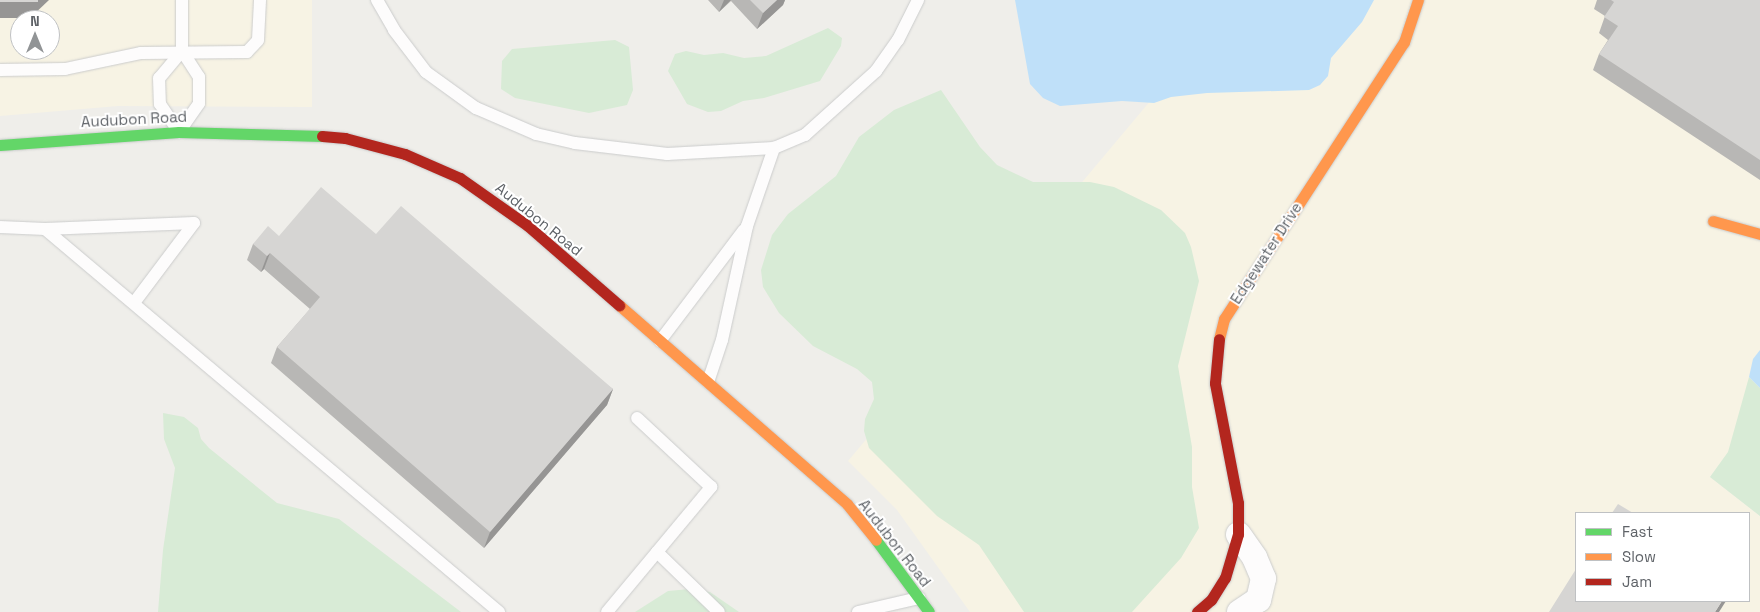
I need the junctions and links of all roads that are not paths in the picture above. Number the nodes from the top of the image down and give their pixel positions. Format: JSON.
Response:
{"nodes":[{"id":1,"x":182,"y":0,"type":"edge"},
{"id":2,"x":260,"y":0,"type":"edge"},
{"id":3,"x":377,"y":0,"type":"edge"},
{"id":4,"x":918,"y":0,"type":"edge"},
{"id":5,"x":1418,"y":0,"type":"edge"},
{"id":6,"x":182,"y":51,"type":"junction"},
{"id":7,"x":0,"y":70,"type":"edge"},
{"id":8,"x":179,"y":132,"type":"junction"},
{"id":9,"x":0,"y":145,"type":"edge"},
{"id":10,"x":774,"y":148,"type":"junction"},
{"id":11,"x":1713,"y":221,"type":"dead end"},
{"id":12,"x":0,"y":226,"type":"edge"},
{"id":13,"x":747,"y":226,"type":"junction"},
{"id":14,"x":45,"y":229,"type":"junction"},
{"id":15,"x":1760,"y":234,"type":"edge"},
{"id":16,"x":134,"y":302,"type":"junction"},
{"id":17,"x":660,"y":341,"type":"junction"},
{"id":18,"x":708,"y":382,"type":"junction"},
{"id":19,"x":637,"y":418,"type":"dead end"},
{"id":20,"x":1238,"y":534,"type":"junction"},
{"id":21,"x":657,"y":552,"type":"junction"},
{"id":22,"x":919,"y":598,"type":"junction"},
{"id":23,"x":1203,"y":610,"type":"edge"},
{"id":24,"x":499,"y":612,"type":"edge"},
{"id":25,"x":607,"y":612,"type":"edge"},
{"id":26,"x":720,"y":612,"type":"edge"},
{"id":27,"x":858,"y":612,"type":"edge"},
{"id":28,"x":928,"y":612,"type":"edge"},
{"id":29,"x":1239,"y":612,"type":"edge"}],
"edges":[{"from":1,"to":6,"type":"lane"},
{"from":2,"to":6,"type":"lane"},
{"from":3,"to":10,"type":"lane"},
{"from":4,"to":10,"type":"lane"},
{"from":5,"to":20,"type":"street","name":"Edgewater Drive"},
{"from":6,"to":7,"type":"lane"},
{"from":6,"to":8,"type":"lane"},
{"from":6,"to":8,"type":"lane"},
{"from":8,"to":9,"type":"street","name":"Audubon Road"},
{"from":8,"to":17,"type":"street","name":"Audubon Road"},
{"from":10,"to":13,"type":"lane"},
{"from":11,"to":15,"type":"street"},
{"from":12,"to":14,"type":"lane"},
{"from":13,"to":17,"type":"lane"},
{"from":13,"to":18,"type":"lane"},
{"from":14,"to":16,"type":"lane"},
{"from":14,"to":16,"type":"lane"},
{"from":16,"to":24,"type":"lane"},
{"from":17,"to":18,"type":"street","name":"Audubon Road"},
{"from":18,"to":22,"type":"street","name":"Audubon Road"},
{"from":19,"to":21,"type":"lane"},
{"from":20,"to":23,"type":"street","name":"Edgewater Drive"},
{"from":20,"to":29,"type":"street"},
{"from":21,"to":25,"type":"lane"},
{"from":21,"to":26,"type":"lane"},
{"from":22,"to":27,"type":"lane"},
{"from":22,"to":28,"type":"street","name":"Audubon Road"}]}
